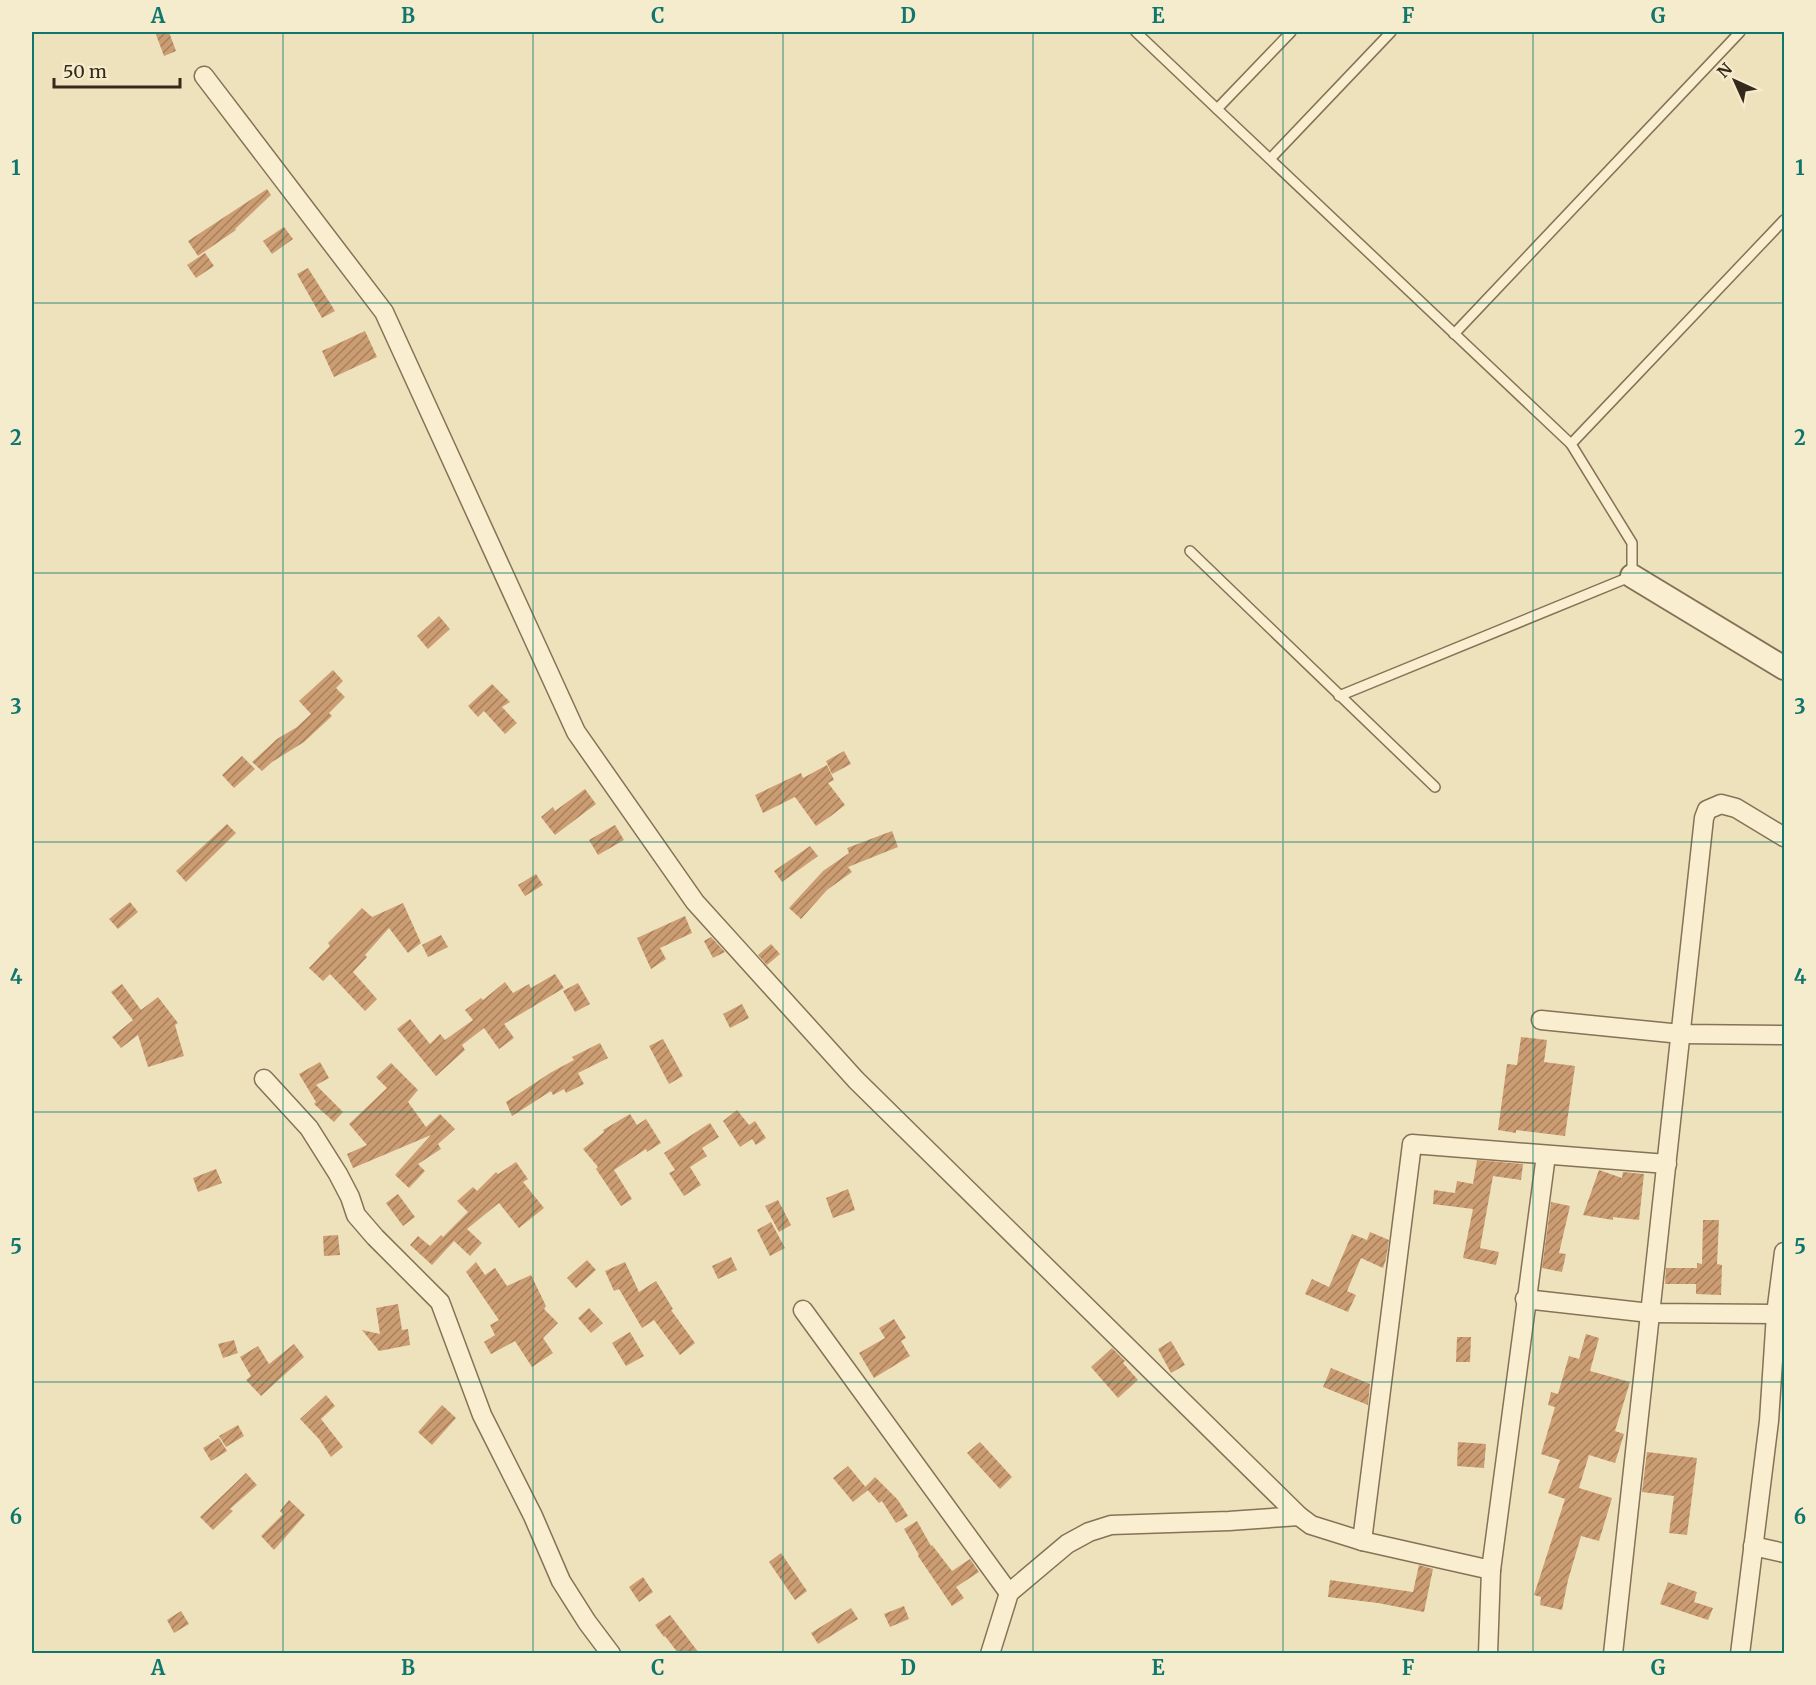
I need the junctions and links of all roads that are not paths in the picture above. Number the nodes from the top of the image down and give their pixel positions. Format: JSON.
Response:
{"nodes":[{"id":1,"x":1136,"y":32,"type":"edge"},
{"id":2,"x":1291,"y":32,"type":"edge"},
{"id":3,"x":1391,"y":32,"type":"edge"},
{"id":4,"x":1740,"y":32,"type":"edge"},
{"id":5,"x":204,"y":76,"type":"dead end"},
{"id":6,"x":1217,"y":109,"type":"junction"},
{"id":7,"x":1271,"y":158,"type":"junction"},
{"id":8,"x":1785,"y":220,"type":"edge"},
{"id":9,"x":1455,"y":334,"type":"junction"},
{"id":10,"x":1571,"y":444,"type":"junction"},
{"id":11,"x":1190,"y":551,"type":"dead end"},
{"id":12,"x":1632,"y":576,"type":"junction"},
{"id":13,"x":1785,"y":668,"type":"edge"},
{"id":14,"x":1339,"y":696,"type":"junction"},
{"id":15,"x":1435,"y":787,"type":"dead end"},
{"id":16,"x":1785,"y":837,"type":"edge"},
{"id":17,"x":1541,"y":1020,"type":"dead end"},
{"id":18,"x":1681,"y":1034,"type":"junction"},
{"id":19,"x":1785,"y":1035,"type":"edge"},
{"id":20,"x":264,"y":1079,"type":"dead end"},
{"id":21,"x":1546,"y":1155,"type":"junction"},
{"id":22,"x":1667,"y":1164,"type":"junction"},
{"id":23,"x":1785,"y":1252,"type":"edge"},
{"id":24,"x":1526,"y":1299,"type":"junction"},
{"id":25,"x":803,"y":1310,"type":"dead end"},
{"id":26,"x":1650,"y":1313,"type":"junction"},
{"id":27,"x":1776,"y":1314,"type":"junction"},
{"id":28,"x":1777,"y":1422,"type":"edge"},
{"id":29,"x":1299,"y":1516,"type":"junction"},
{"id":30,"x":1362,"y":1542,"type":"junction"},
{"id":31,"x":1753,"y":1546,"type":"junction"},
{"id":32,"x":1785,"y":1553,"type":"edge"},
{"id":33,"x":1491,"y":1570,"type":"junction"},
{"id":34,"x":1009,"y":1593,"type":"junction"},
{"id":35,"x":611,"y":1653,"type":"edge"},
{"id":36,"x":990,"y":1653,"type":"edge"},
{"id":37,"x":1488,"y":1653,"type":"edge"},
{"id":38,"x":1613,"y":1653,"type":"edge"},
{"id":39,"x":1740,"y":1653,"type":"edge"}],
"edges":[{"from":1,"to":6,"type":"lane"},
{"from":2,"to":6,"type":"lane"},
{"from":3,"to":7,"type":"lane"},
{"from":4,"to":9,"type":"lane"},
{"from":5,"to":29,"type":"street"},
{"from":6,"to":7,"type":"lane"},
{"from":7,"to":9,"type":"lane"},
{"from":8,"to":10,"type":"lane"},
{"from":9,"to":10,"type":"lane"},
{"from":10,"to":12,"type":"lane"},
{"from":11,"to":14,"type":"lane"},
{"from":12,"to":13,"type":"street"},
{"from":12,"to":14,"type":"lane"},
{"from":14,"to":15,"type":"lane"},
{"from":16,"to":18,"type":"street"},
{"from":17,"to":18,"type":"street"},
{"from":18,"to":19,"type":"street"},
{"from":18,"to":22,"type":"street"},
{"from":20,"to":35,"type":"street"},
{"from":21,"to":22,"type":"street"},
{"from":21,"to":24,"type":"street"},
{"from":21,"to":30,"type":"street"},
{"from":22,"to":26,"type":"street"},
{"from":23,"to":27,"type":"street"},
{"from":24,"to":26,"type":"street"},
{"from":24,"to":33,"type":"street"},
{"from":25,"to":34,"type":"street"},
{"from":26,"to":27,"type":"street"},
{"from":26,"to":38,"type":"street"},
{"from":27,"to":28,"type":"street"},
{"from":28,"to":31,"type":"street"},
{"from":29,"to":30,"type":"street"},
{"from":29,"to":34,"type":"street"},
{"from":30,"to":33,"type":"street"},
{"from":31,"to":32,"type":"street"},
{"from":31,"to":39,"type":"street"},
{"from":33,"to":37,"type":"street"},
{"from":34,"to":36,"type":"street"}]}
